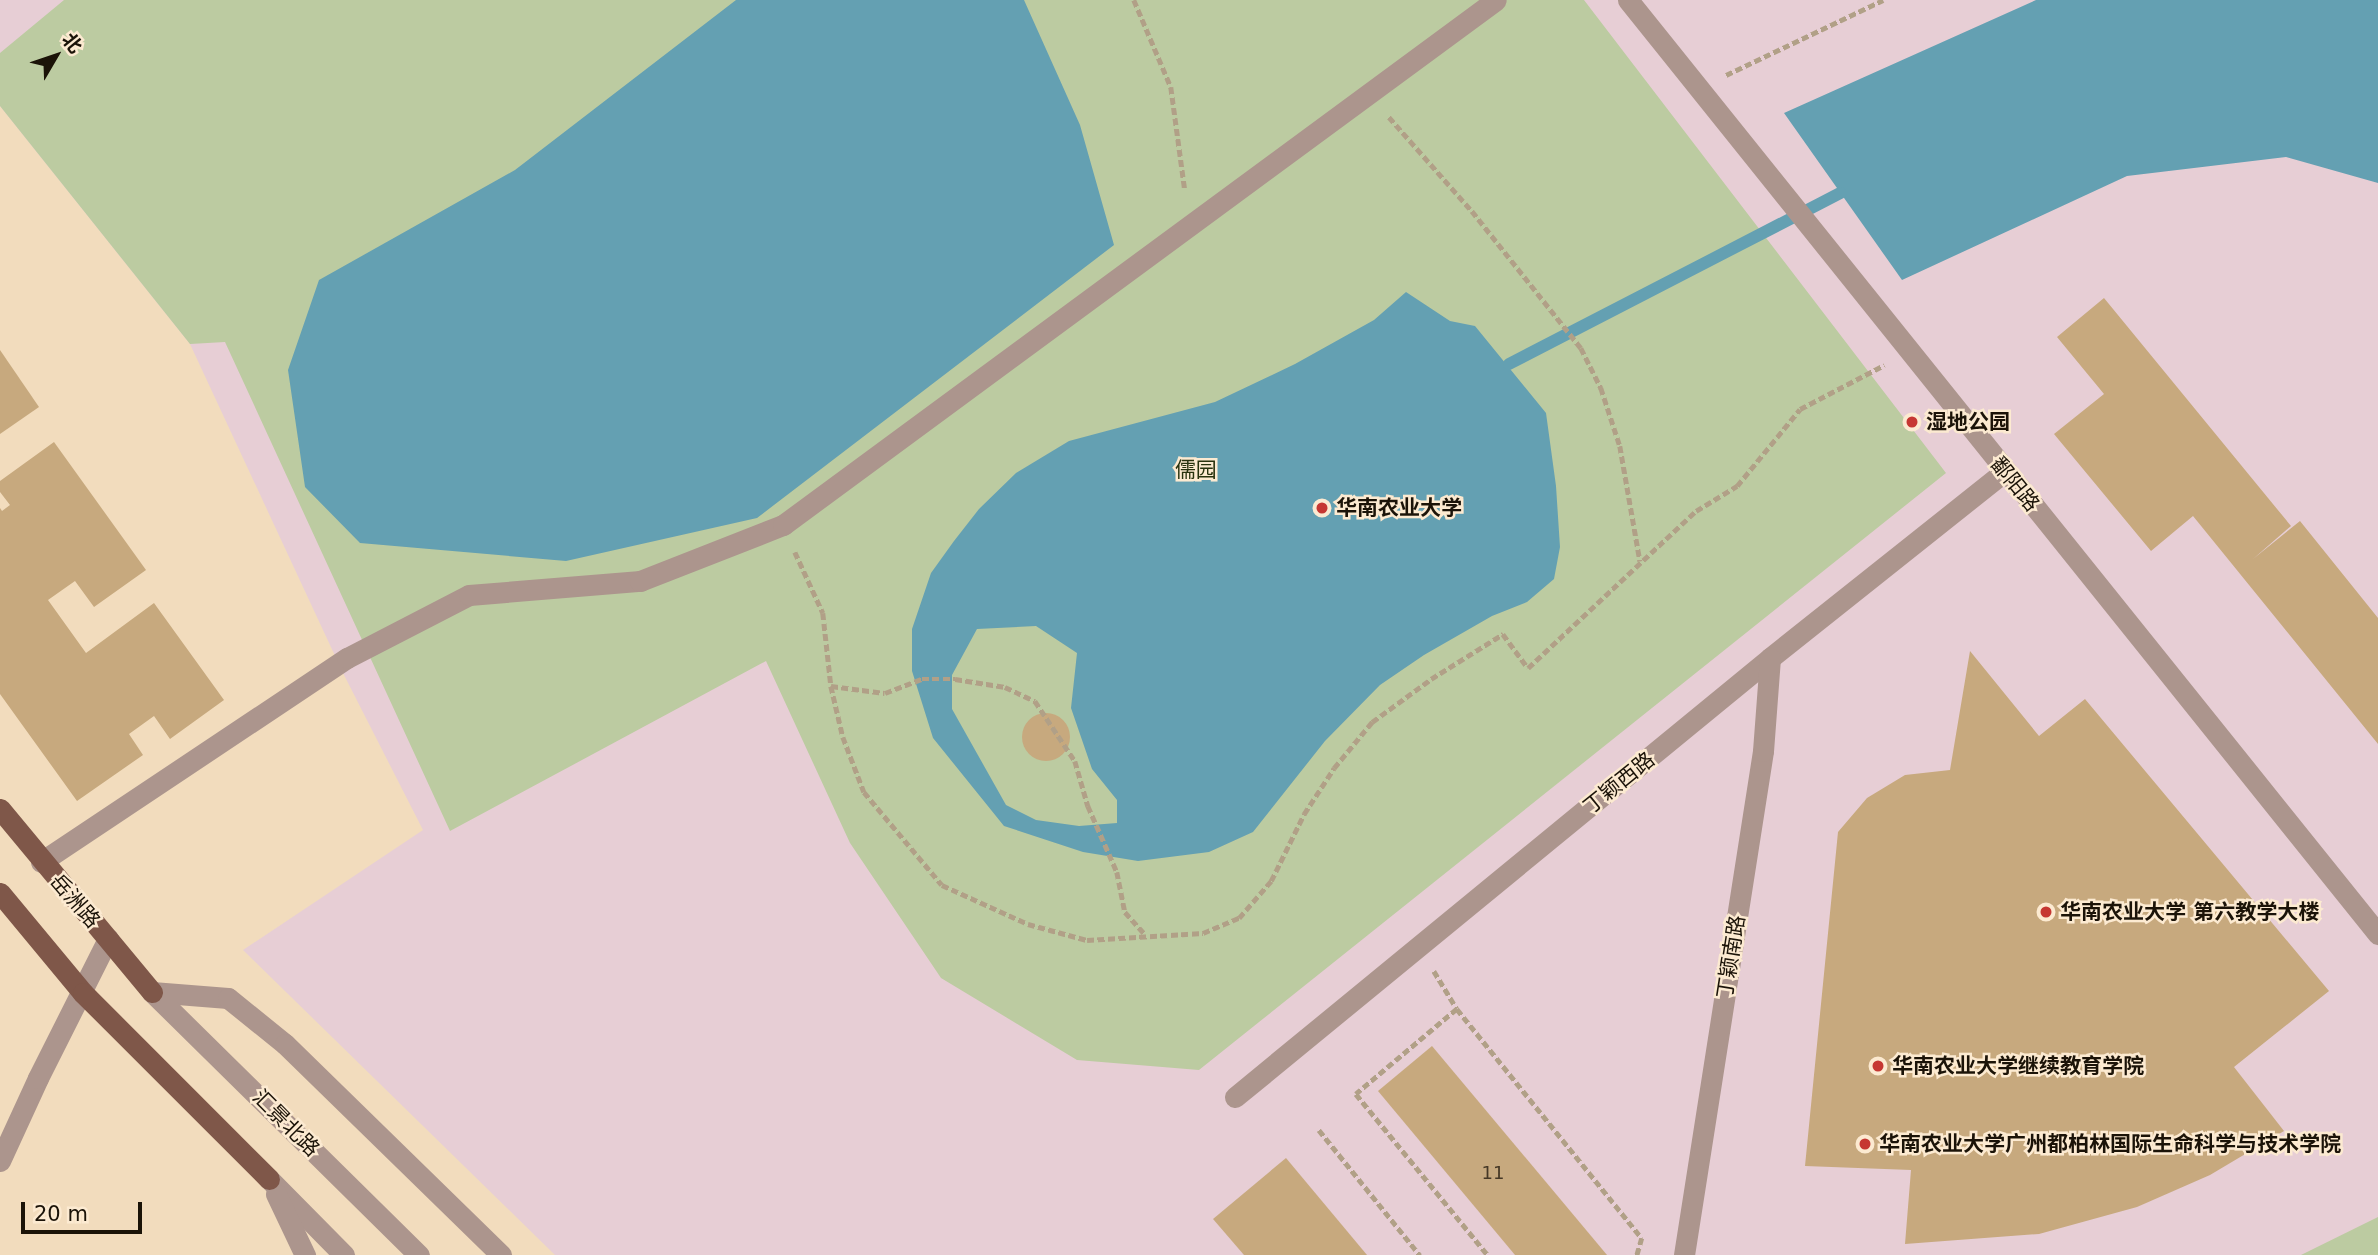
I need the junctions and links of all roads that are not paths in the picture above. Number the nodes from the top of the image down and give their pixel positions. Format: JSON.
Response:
{"nodes":[{"id":1,"x":1496,"y":0,"type":"edge"},
{"id":2,"x":1633,"y":2,"type":"edge"},
{"id":3,"x":2004,"y":471,"type":"junction"},
{"id":4,"x":1770,"y":658,"type":"junction"},
{"id":5,"x":0,"y":809,"type":"edge"},
{"id":6,"x":41,"y":862,"type":"junction"},
{"id":7,"x":0,"y":893,"type":"edge"},
{"id":8,"x":2378,"y":934,"type":"edge"},
{"id":9,"x":108,"y":939,"type":"junction"},
{"id":10,"x":152,"y":992,"type":"junction"},
{"id":11,"x":83,"y":993,"type":"junction"},
{"id":12,"x":1235,"y":1097,"type":"dead end"},
{"id":13,"x":0,"y":1161,"type":"edge"},
{"id":14,"x":269,"y":1179,"type":"junction"},
{"id":15,"x":305,"y":1255,"type":"edge"},
{"id":16,"x":344,"y":1255,"type":"edge"},
{"id":17,"x":419,"y":1255,"type":"edge"},
{"id":18,"x":501,"y":1255,"type":"edge"},
{"id":19,"x":1684,"y":1255,"type":"edge"}],
"edges":[{"from":1,"to":6,"type":"street"},
{"from":2,"to":3,"type":"street","name":"鄱阳路"},
{"from":3,"to":4,"type":"street","name":"丁颖西路"},
{"from":3,"to":8,"type":"street","name":"鄱阳路"},
{"from":4,"to":12,"type":"street","name":"丁颖西路"},
{"from":4,"to":19,"type":"street","name":"丁颖南路"},
{"from":5,"to":6,"type":"main road","name":"岳洲路"},
{"from":6,"to":9,"type":"main road","name":"岳洲路"},
{"from":7,"to":11,"type":"main road"},
{"from":9,"to":10,"type":"main road","name":"岳洲路"},
{"from":9,"to":11,"type":"street"},
{"from":10,"to":17,"type":"street","name":"汇景北路"},
{"from":10,"to":18,"type":"street"},
{"from":11,"to":13,"type":"street"},
{"from":11,"to":14,"type":"main road"},
{"from":14,"to":15,"type":"street"},
{"from":14,"to":16,"type":"street"}]}
